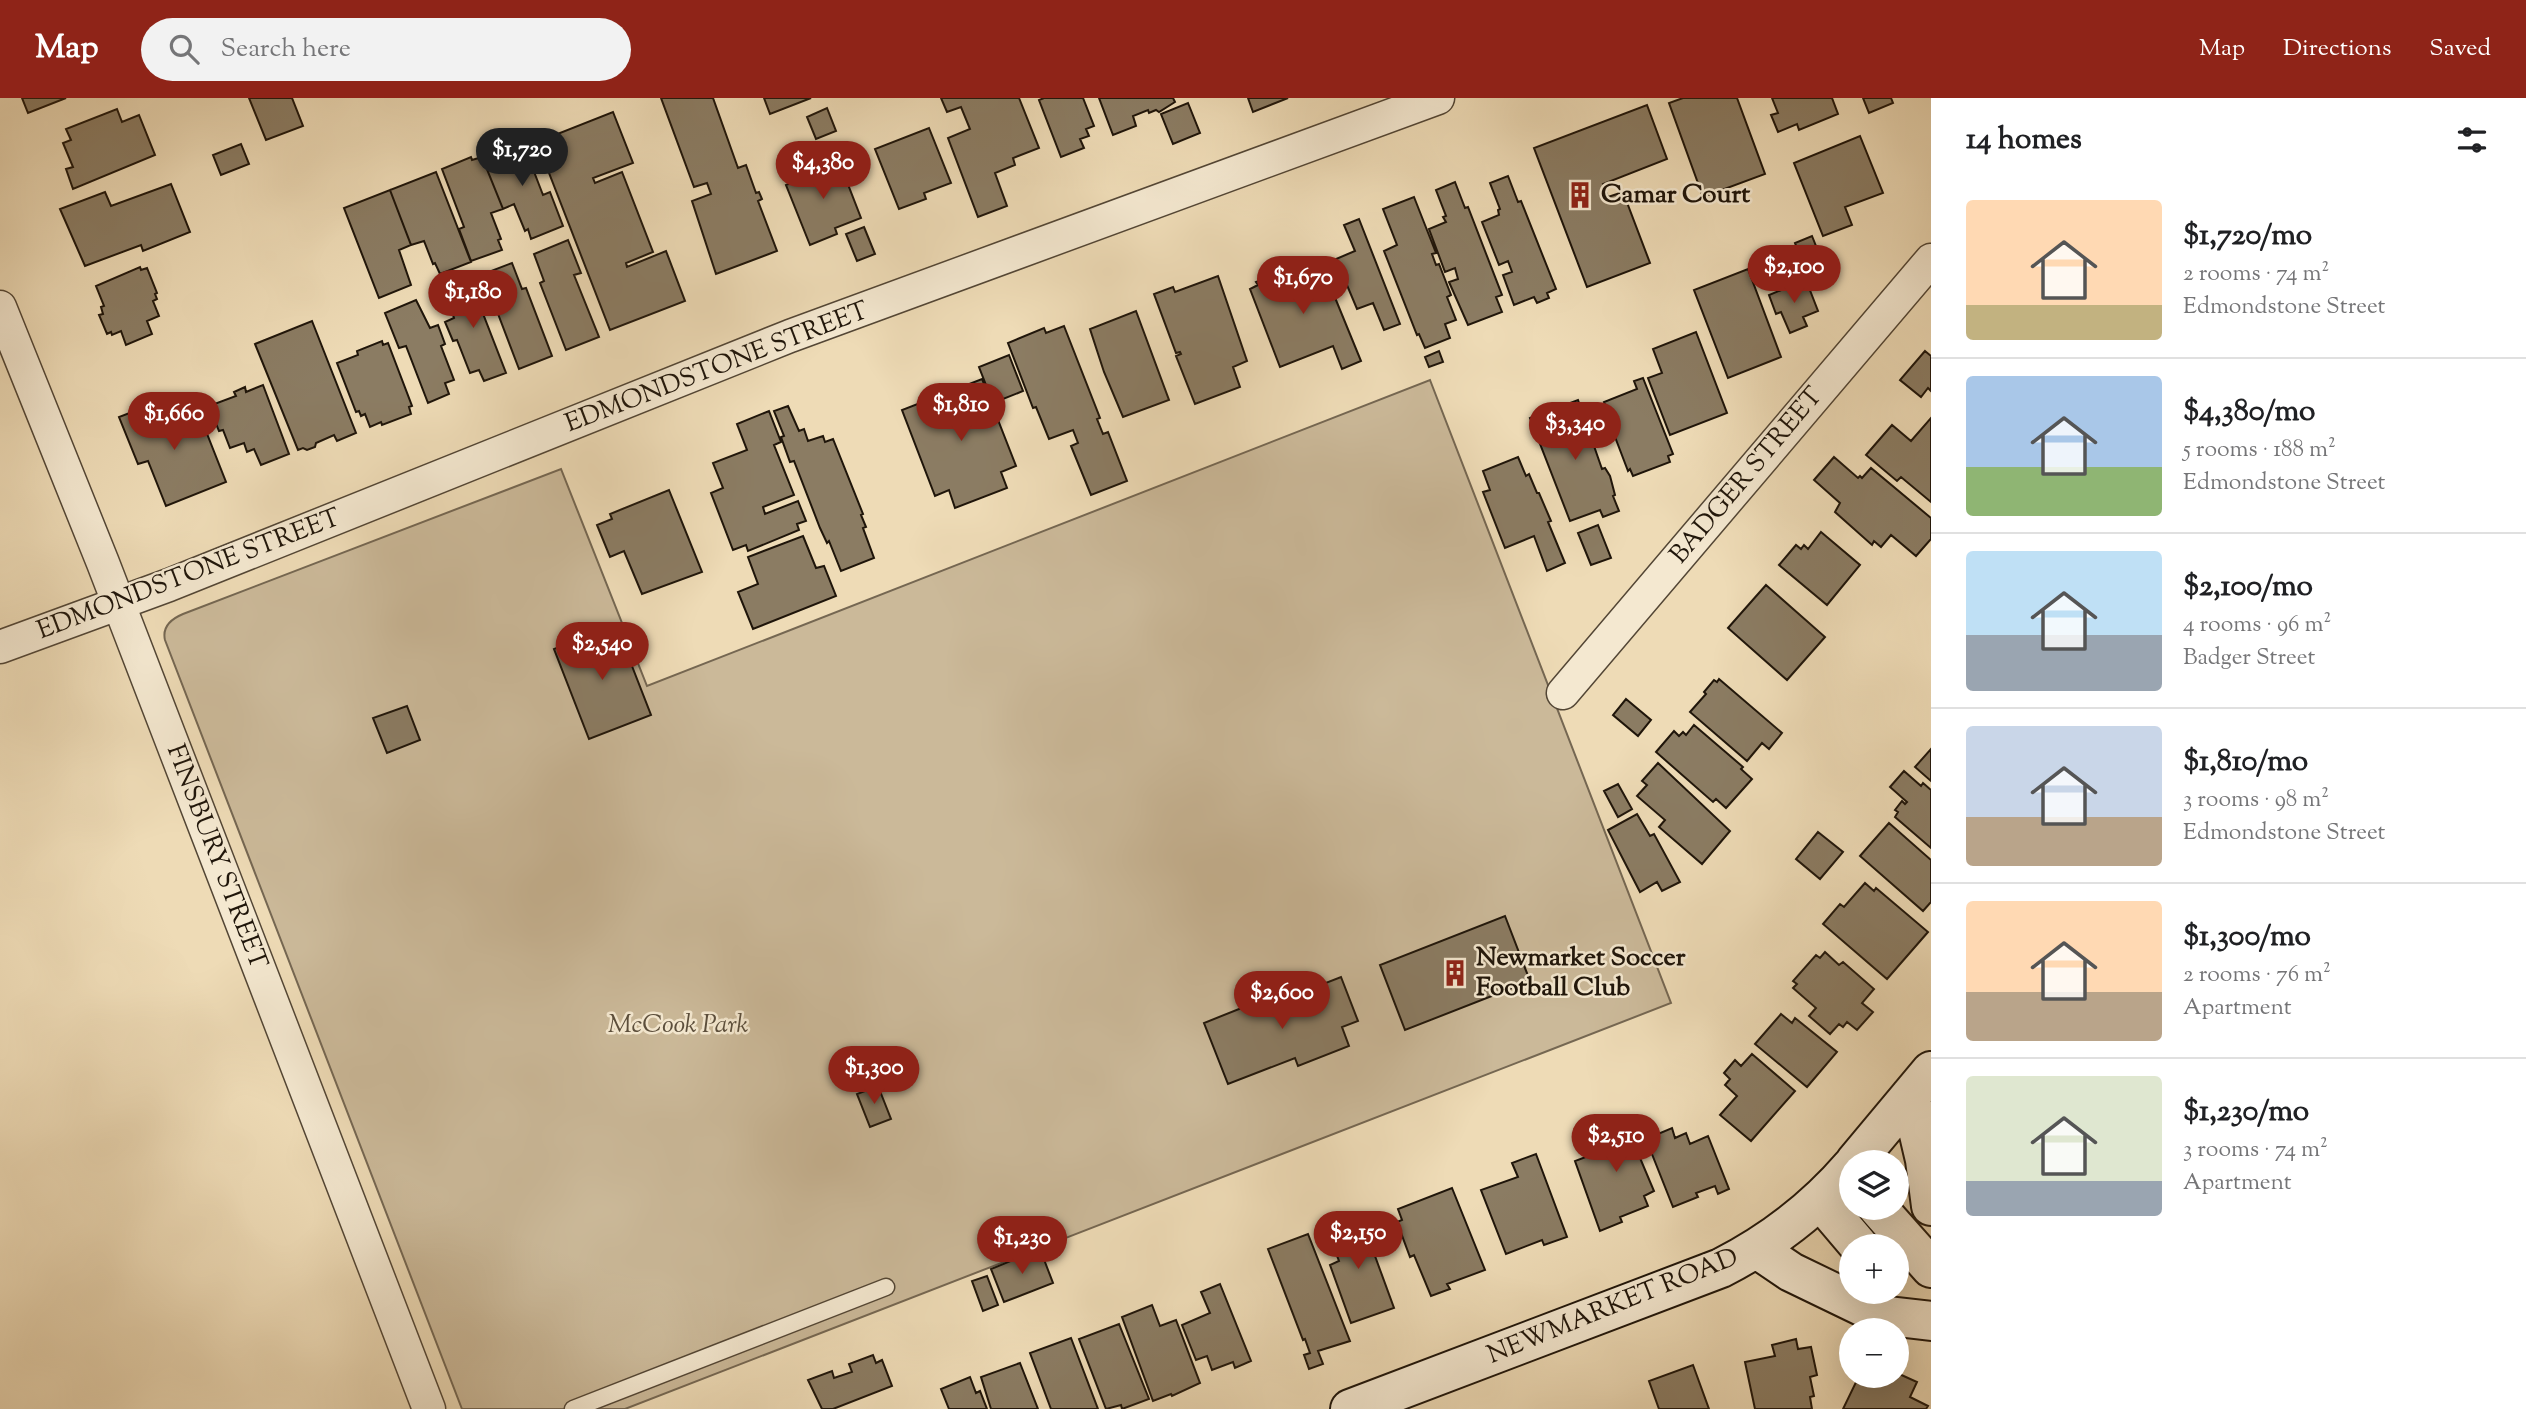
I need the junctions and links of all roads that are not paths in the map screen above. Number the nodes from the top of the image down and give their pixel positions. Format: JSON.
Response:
{"nodes":[{"id":1,"x":1438,"y":98,"type":"edge"},
{"id":2,"x":1931,"y":260,"type":"edge"},
{"id":3,"x":0,"y":307,"type":"edge"},
{"id":4,"x":118,"y":604,"type":"junction"},
{"id":5,"x":0,"y":648,"type":"edge"},
{"id":6,"x":1563,"y":693,"type":"dead end"},
{"id":7,"x":1921,"y":1083,"type":"edge"},
{"id":8,"x":1866,"y":1150,"type":"edge"},
{"id":9,"x":1839,"y":1180,"type":"edge"},
{"id":10,"x":1820,"y":1200,"type":"junction"},
{"id":11,"x":1931,"y":1206,"type":"edge"},
{"id":12,"x":1889,"y":1220,"type":"edge"},
{"id":13,"x":1849,"y":1234,"type":"edge"},
{"id":14,"x":1757,"y":1249,"type":"junction"},
{"id":15,"x":1931,"y":1268,"type":"edge"},
{"id":16,"x":886,"y":1287,"type":"dead end"},
{"id":17,"x":1909,"y":1299,"type":"edge"},
{"id":18,"x":1931,"y":1320,"type":"edge"},
{"id":19,"x":429,"y":1409,"type":"edge"},
{"id":20,"x":573,"y":1409,"type":"edge"},
{"id":21,"x":1350,"y":1409,"type":"edge"}],
"edges":[{"from":1,"to":4,"type":"street","name":"EDMONDSTONE STREET"},
{"from":2,"to":6,"type":"street","name":"BADGER STREET"},
{"from":3,"to":4,"type":"street","name":"FINSBURY STREET"},
{"from":4,"to":5,"type":"street","name":"EDMONDSTONE STREET"},
{"from":4,"to":19,"type":"street","name":"FINSBURY STREET"},
{"from":7,"to":8,"type":"main road","name":"NEWMARKET ROAD"},
{"from":7,"to":11,"type":"main road"},
{"from":9,"to":10,"type":"main road","name":"NEWMARKET ROAD"},
{"from":10,"to":13,"type":"main road"},
{"from":10,"to":14,"type":"main road","name":"NEWMARKET ROAD"},
{"from":12,"to":15,"type":"main road"},
{"from":14,"to":18,"type":"main road"},
{"from":14,"to":21,"type":"main road","name":"NEWMARKET ROAD"},
{"from":16,"to":20,"type":"lane"},
{"from":17,"to":18,"type":"main road"}]}
